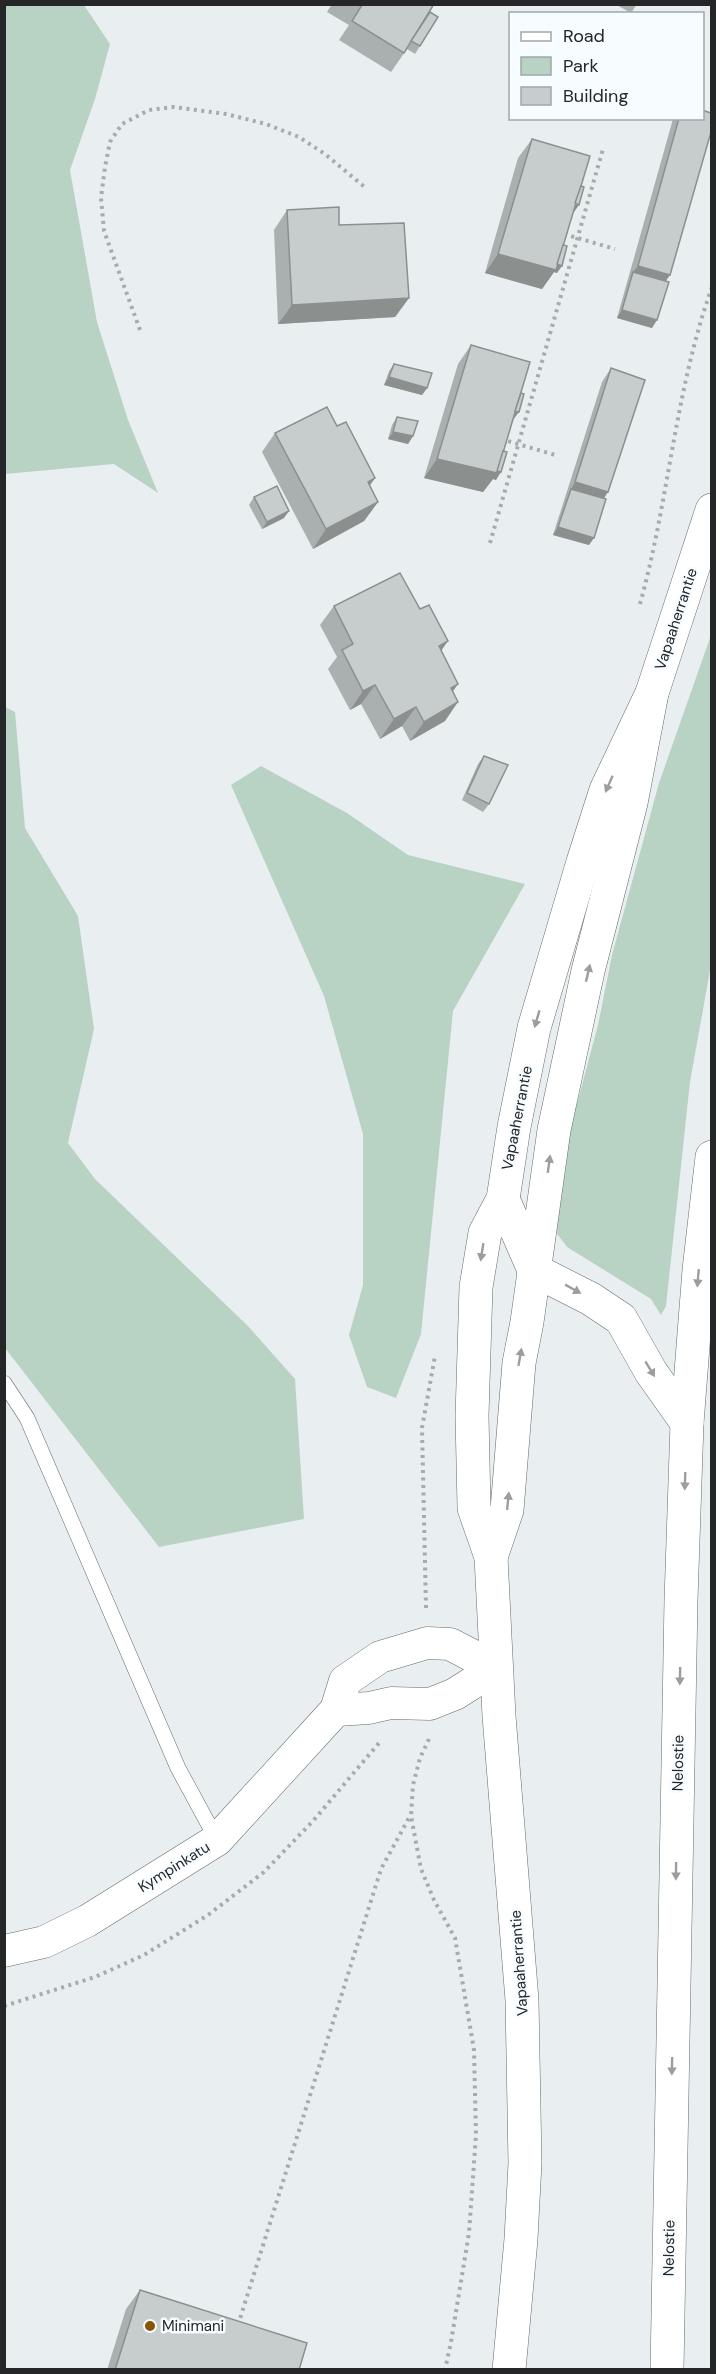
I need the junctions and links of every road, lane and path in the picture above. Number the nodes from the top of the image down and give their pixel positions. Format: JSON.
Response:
{"nodes":[{"id":1,"x":603,"y":149,"type":"dead end"},
{"id":2,"x":367,"y":189,"type":"dead end"},
{"id":3,"x":559,"y":232,"type":"edge"},
{"id":4,"x":577,"y":239,"type":"junction"},
{"id":5,"x":615,"y":249,"type":"dead end"},
{"id":6,"x":140,"y":330,"type":"dead end"},
{"id":7,"x":499,"y":438,"type":"edge"},
{"id":8,"x":519,"y":443,"type":"junction"},
{"id":9,"x":555,"y":455,"type":"dead end"},
{"id":10,"x":711,"y":510,"type":"edge"},
{"id":11,"x":490,"y":543,"type":"dead end"},
{"id":12,"x":652,"y":693,"type":"junction"},
{"id":13,"x":711,"y":1157,"type":"edge"},
{"id":14,"x":503,"y":1198,"type":"junction"},
{"id":15,"x":534,"y":1270,"type":"junction"},
{"id":16,"x":4,"y":1383,"type":"edge"},
{"id":17,"x":687,"y":1423,"type":"junction"},
{"id":18,"x":491,"y":1557,"type":"junction"},
{"id":19,"x":496,"y":1668,"type":"junction"},
{"id":20,"x":430,"y":1704,"type":"junction"},
{"id":21,"x":336,"y":1710,"type":"junction"},
{"id":22,"x":411,"y":1816,"type":"junction"},
{"id":23,"x":217,"y":1840,"type":"junction"},
{"id":24,"x":4,"y":1951,"type":"edge"},
{"id":25,"x":235,"y":2332,"type":"edge"},
{"id":26,"x":445,"y":2370,"type":"edge"},
{"id":27,"x":509,"y":2370,"type":"edge"},
{"id":28,"x":666,"y":2370,"type":"edge"}],
"edges":[{"from":1,"to":4,"type":"path"},
{"from":2,"to":6,"type":"path"},
{"from":3,"to":4,"type":"path"},
{"from":4,"to":5,"type":"path"},
{"from":4,"to":8,"type":"path"},
{"from":7,"to":8,"type":"path"},
{"from":8,"to":9,"type":"path"},
{"from":8,"to":11,"type":"path"},
{"from":10,"to":12,"type":"main road","name":"Vapaaherrantie"},
{"from":12,"to":14,"type":"main road","name":"Vapaaherrantie","one_way":true},
{"from":15,"to":12,"type":"main road","name":"Vapaaherrantie","one_way":true},
{"from":13,"to":17,"type":"main road","name":"Nelostie","one_way":true},
{"from":14,"to":15,"type":"main road"},
{"from":14,"to":18,"type":"main road","name":"Vapaaherrantie","one_way":true},
{"from":15,"to":17,"type":"main road","one_way":true},
{"from":18,"to":15,"type":"main road","name":"Vapaaherrantie","one_way":true},
{"from":16,"to":23,"type":"lane"},
{"from":17,"to":28,"type":"main road","name":"Nelostie","one_way":true},
{"from":18,"to":19,"type":"main road","name":"Vapaaherrantie"},
{"from":19,"to":20,"type":"street"},
{"from":19,"to":21,"type":"street","name":"Kympinkatu"},
{"from":19,"to":27,"type":"main road","name":"Vapaaherrantie"},
{"from":20,"to":21,"type":"street"},
{"from":20,"to":22,"type":"path"},
{"from":21,"to":23,"type":"street","name":"Kympinkatu"},
{"from":22,"to":25,"type":"path"},
{"from":22,"to":26,"type":"path"},
{"from":23,"to":24,"type":"street","name":"Kympinkatu"}]}
